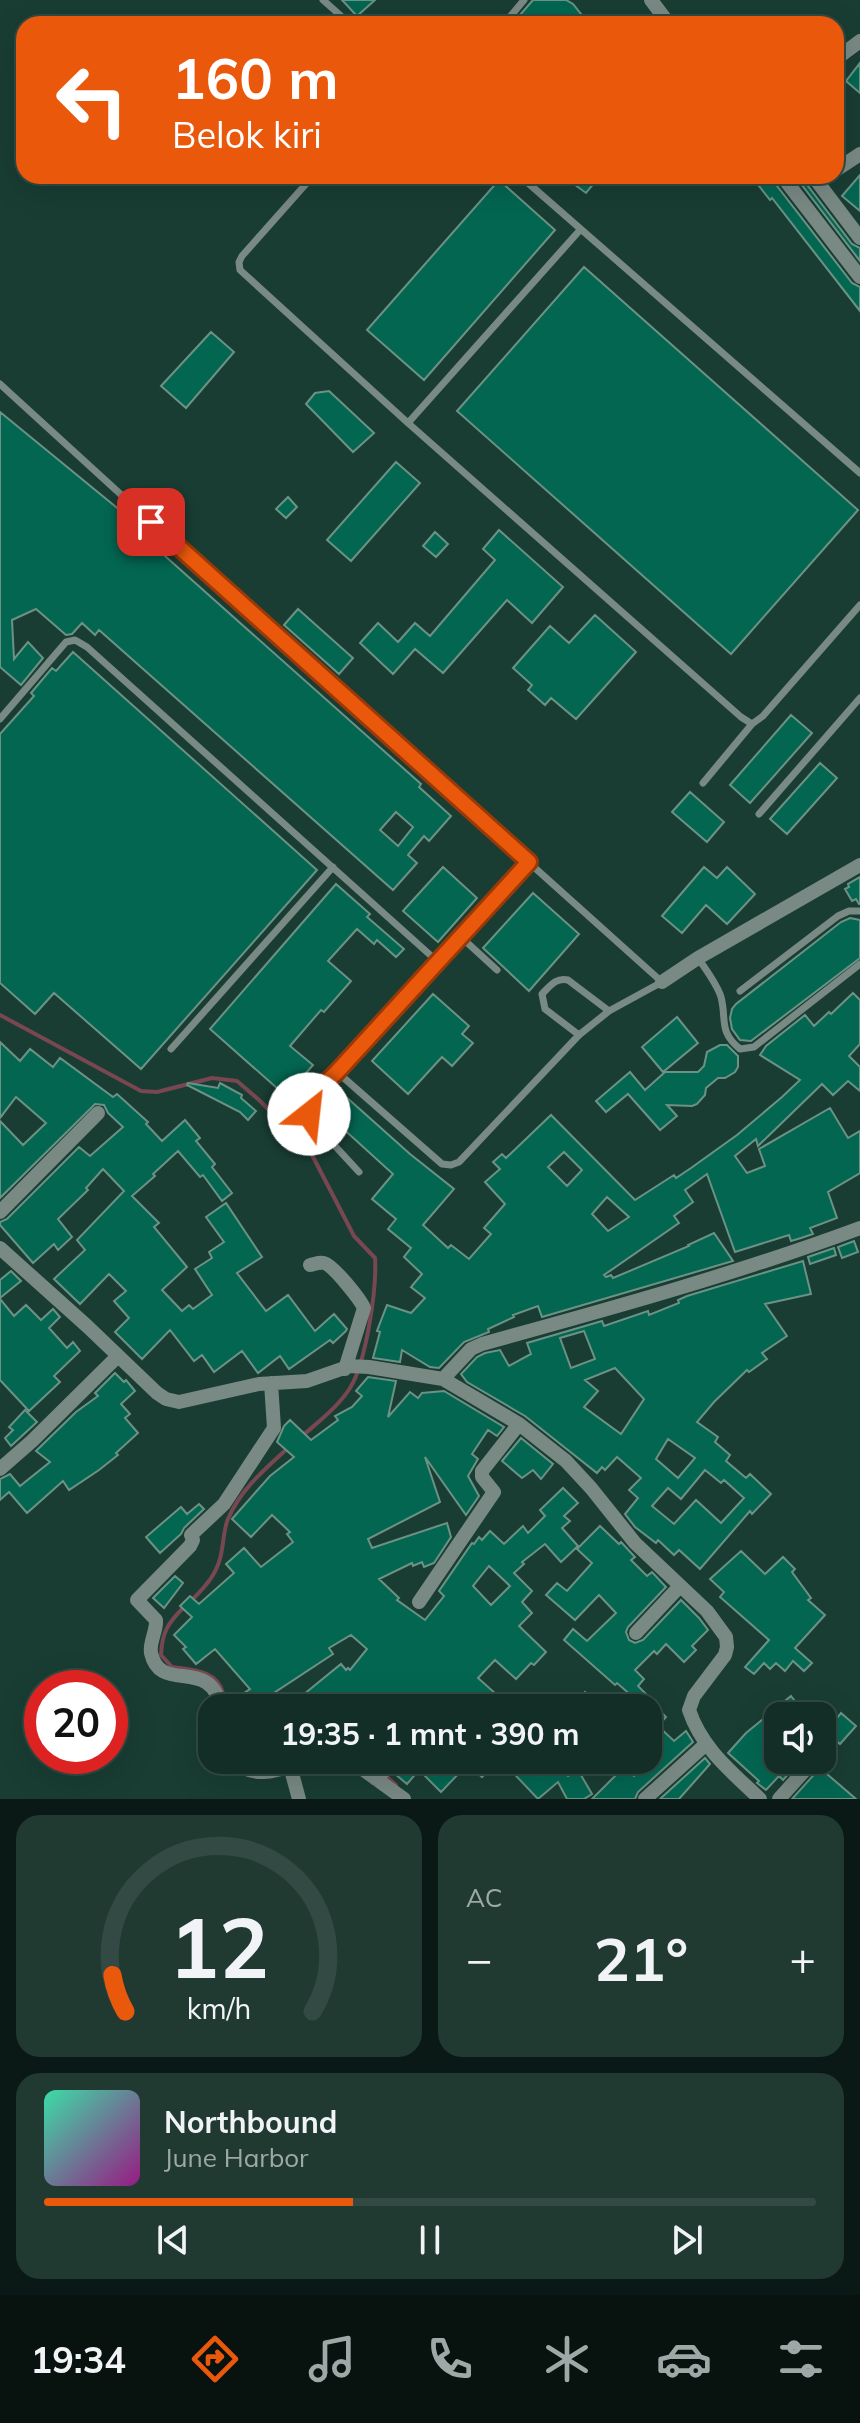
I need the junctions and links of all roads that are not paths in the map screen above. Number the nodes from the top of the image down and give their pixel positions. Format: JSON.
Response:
{"nodes":[{"id":1,"x":323,"y":0,"type":"edge"},
{"id":2,"x":524,"y":0,"type":"edge"},
{"id":3,"x":341,"y":16,"type":"edge"},
{"id":4,"x":511,"y":16,"type":"edge"},
{"id":5,"x":306,"y":184,"type":"edge"},
{"id":6,"x":529,"y":184,"type":"edge"},
{"id":7,"x":788,"y":184,"type":"edge"},
{"id":8,"x":823,"y":184,"type":"edge"},
{"id":9,"x":580,"y":230,"type":"junction"},
{"id":10,"x":860,"y":238,"type":"edge"},
{"id":11,"x":860,"y":277,"type":"edge"},
{"id":12,"x":0,"y":384,"type":"edge"},
{"id":13,"x":408,"y":423,"type":"junction"},
{"id":14,"x":860,"y":473,"type":"edge"},
{"id":15,"x":860,"y":605,"type":"edge"},
{"id":16,"x":860,"y":698,"type":"edge"},
{"id":17,"x":0,"y":719,"type":"edge"},
{"id":18,"x":752,"y":724,"type":"junction"},
{"id":19,"x":703,"y":783,"type":"dead end"},
{"id":20,"x":759,"y":814,"type":"dead end"},
{"id":21,"x":529,"y":862,"type":"junction"},
{"id":22,"x":860,"y":865,"type":"edge"},
{"id":23,"x":333,"y":867,"type":"junction"},
{"id":24,"x":860,"y":911,"type":"edge"},
{"id":25,"x":461,"y":937,"type":"junction"},
{"id":26,"x":698,"y":958,"type":"junction"},
{"id":27,"x":438,"y":962,"type":"junction"},
{"id":28,"x":860,"y":964,"type":"edge"},
{"id":29,"x":497,"y":970,"type":"dead end"},
{"id":30,"x":662,"y":982,"type":"junction"},
{"id":31,"x":740,"y":991,"type":"dead end"},
{"id":32,"x":609,"y":1011,"type":"junction"},
{"id":33,"x":579,"y":1035,"type":"junction"},
{"id":34,"x":171,"y":1049,"type":"dead end"},
{"id":35,"x":337,"y":1072,"type":"junction"},
{"id":36,"x":98,"y":1113,"type":"dead end"},
{"id":37,"x":359,"y":1172,"type":"dead end"},
{"id":38,"x":0,"y":1212,"type":"edge"},
{"id":39,"x":860,"y":1228,"type":"edge"},
{"id":40,"x":0,"y":1248,"type":"edge"},
{"id":41,"x":310,"y":1265,"type":"dead end"},
{"id":42,"x":118,"y":1356,"type":"junction"},
{"id":43,"x":348,"y":1368,"type":"junction"},
{"id":44,"x":443,"y":1379,"type":"junction"},
{"id":45,"x":271,"y":1383,"type":"junction"},
{"id":46,"x":519,"y":1424,"type":"junction"},
{"id":47,"x":0,"y":1469,"type":"edge"},
{"id":48,"x":680,"y":1586,"type":"junction"},
{"id":49,"x":419,"y":1602,"type":"dead end"},
{"id":50,"x":636,"y":1633,"type":"dead end"},
{"id":51,"x":218,"y":1694,"type":"edge"},
{"id":52,"x":706,"y":1744,"type":"junction"},
{"id":53,"x":292,"y":1774,"type":"edge"},
{"id":54,"x":388,"y":1774,"type":"edge"},
{"id":55,"x":801,"y":1774,"type":"edge"},
{"id":56,"x":757,"y":1798,"type":"edge"},
{"id":57,"x":299,"y":1799,"type":"edge"},
{"id":58,"x":404,"y":1799,"type":"edge"},
{"id":59,"x":645,"y":1799,"type":"edge"},
{"id":60,"x":779,"y":1799,"type":"edge"}],
"edges":[{"from":1,"to":3,"type":"lane"},
{"from":2,"to":4,"type":"lane"},
{"from":5,"to":13,"type":"lane"},
{"from":6,"to":9,"type":"lane"},
{"from":7,"to":11,"type":"street"},
{"from":8,"to":10,"type":"street"},
{"from":9,"to":13,"type":"lane"},
{"from":9,"to":14,"type":"lane"},
{"from":12,"to":21,"type":"lane"},
{"from":13,"to":18,"type":"lane"},
{"from":15,"to":18,"type":"lane"},
{"from":16,"to":20,"type":"lane"},
{"from":17,"to":23,"type":"lane"},
{"from":18,"to":19,"type":"lane"},
{"from":21,"to":25,"type":"lane"},
{"from":21,"to":30,"type":"lane"},
{"from":22,"to":26,"type":"street"},
{"from":23,"to":27,"type":"lane"},
{"from":23,"to":34,"type":"lane"},
{"from":24,"to":31,"type":"lane"},
{"from":25,"to":27,"type":"lane"},
{"from":25,"to":29,"type":"lane"},
{"from":26,"to":28,"type":"lane"},
{"from":26,"to":30,"type":"street"},
{"from":27,"to":35,"type":"lane"},
{"from":30,"to":32,"type":"lane"},
{"from":32,"to":33,"type":"lane"},
{"from":32,"to":33,"type":"lane"},
{"from":33,"to":35,"type":"lane"},
{"from":35,"to":37,"type":"lane"},
{"from":36,"to":38,"type":"street"},
{"from":39,"to":44,"type":"street"},
{"from":40,"to":42,"type":"street"},
{"from":41,"to":43,"type":"street"},
{"from":42,"to":45,"type":"street"},
{"from":42,"to":47,"type":"street"},
{"from":43,"to":44,"type":"street"},
{"from":43,"to":45,"type":"street"},
{"from":44,"to":46,"type":"street"},
{"from":45,"to":51,"type":"street"},
{"from":46,"to":48,"type":"street"},
{"from":46,"to":49,"type":"street"},
{"from":48,"to":50,"type":"street"},
{"from":48,"to":52,"type":"street"},
{"from":52,"to":56,"type":"street"},
{"from":52,"to":59,"type":"street"},
{"from":53,"to":57,"type":"street"},
{"from":54,"to":58,"type":"street"},
{"from":55,"to":60,"type":"street"}]}
